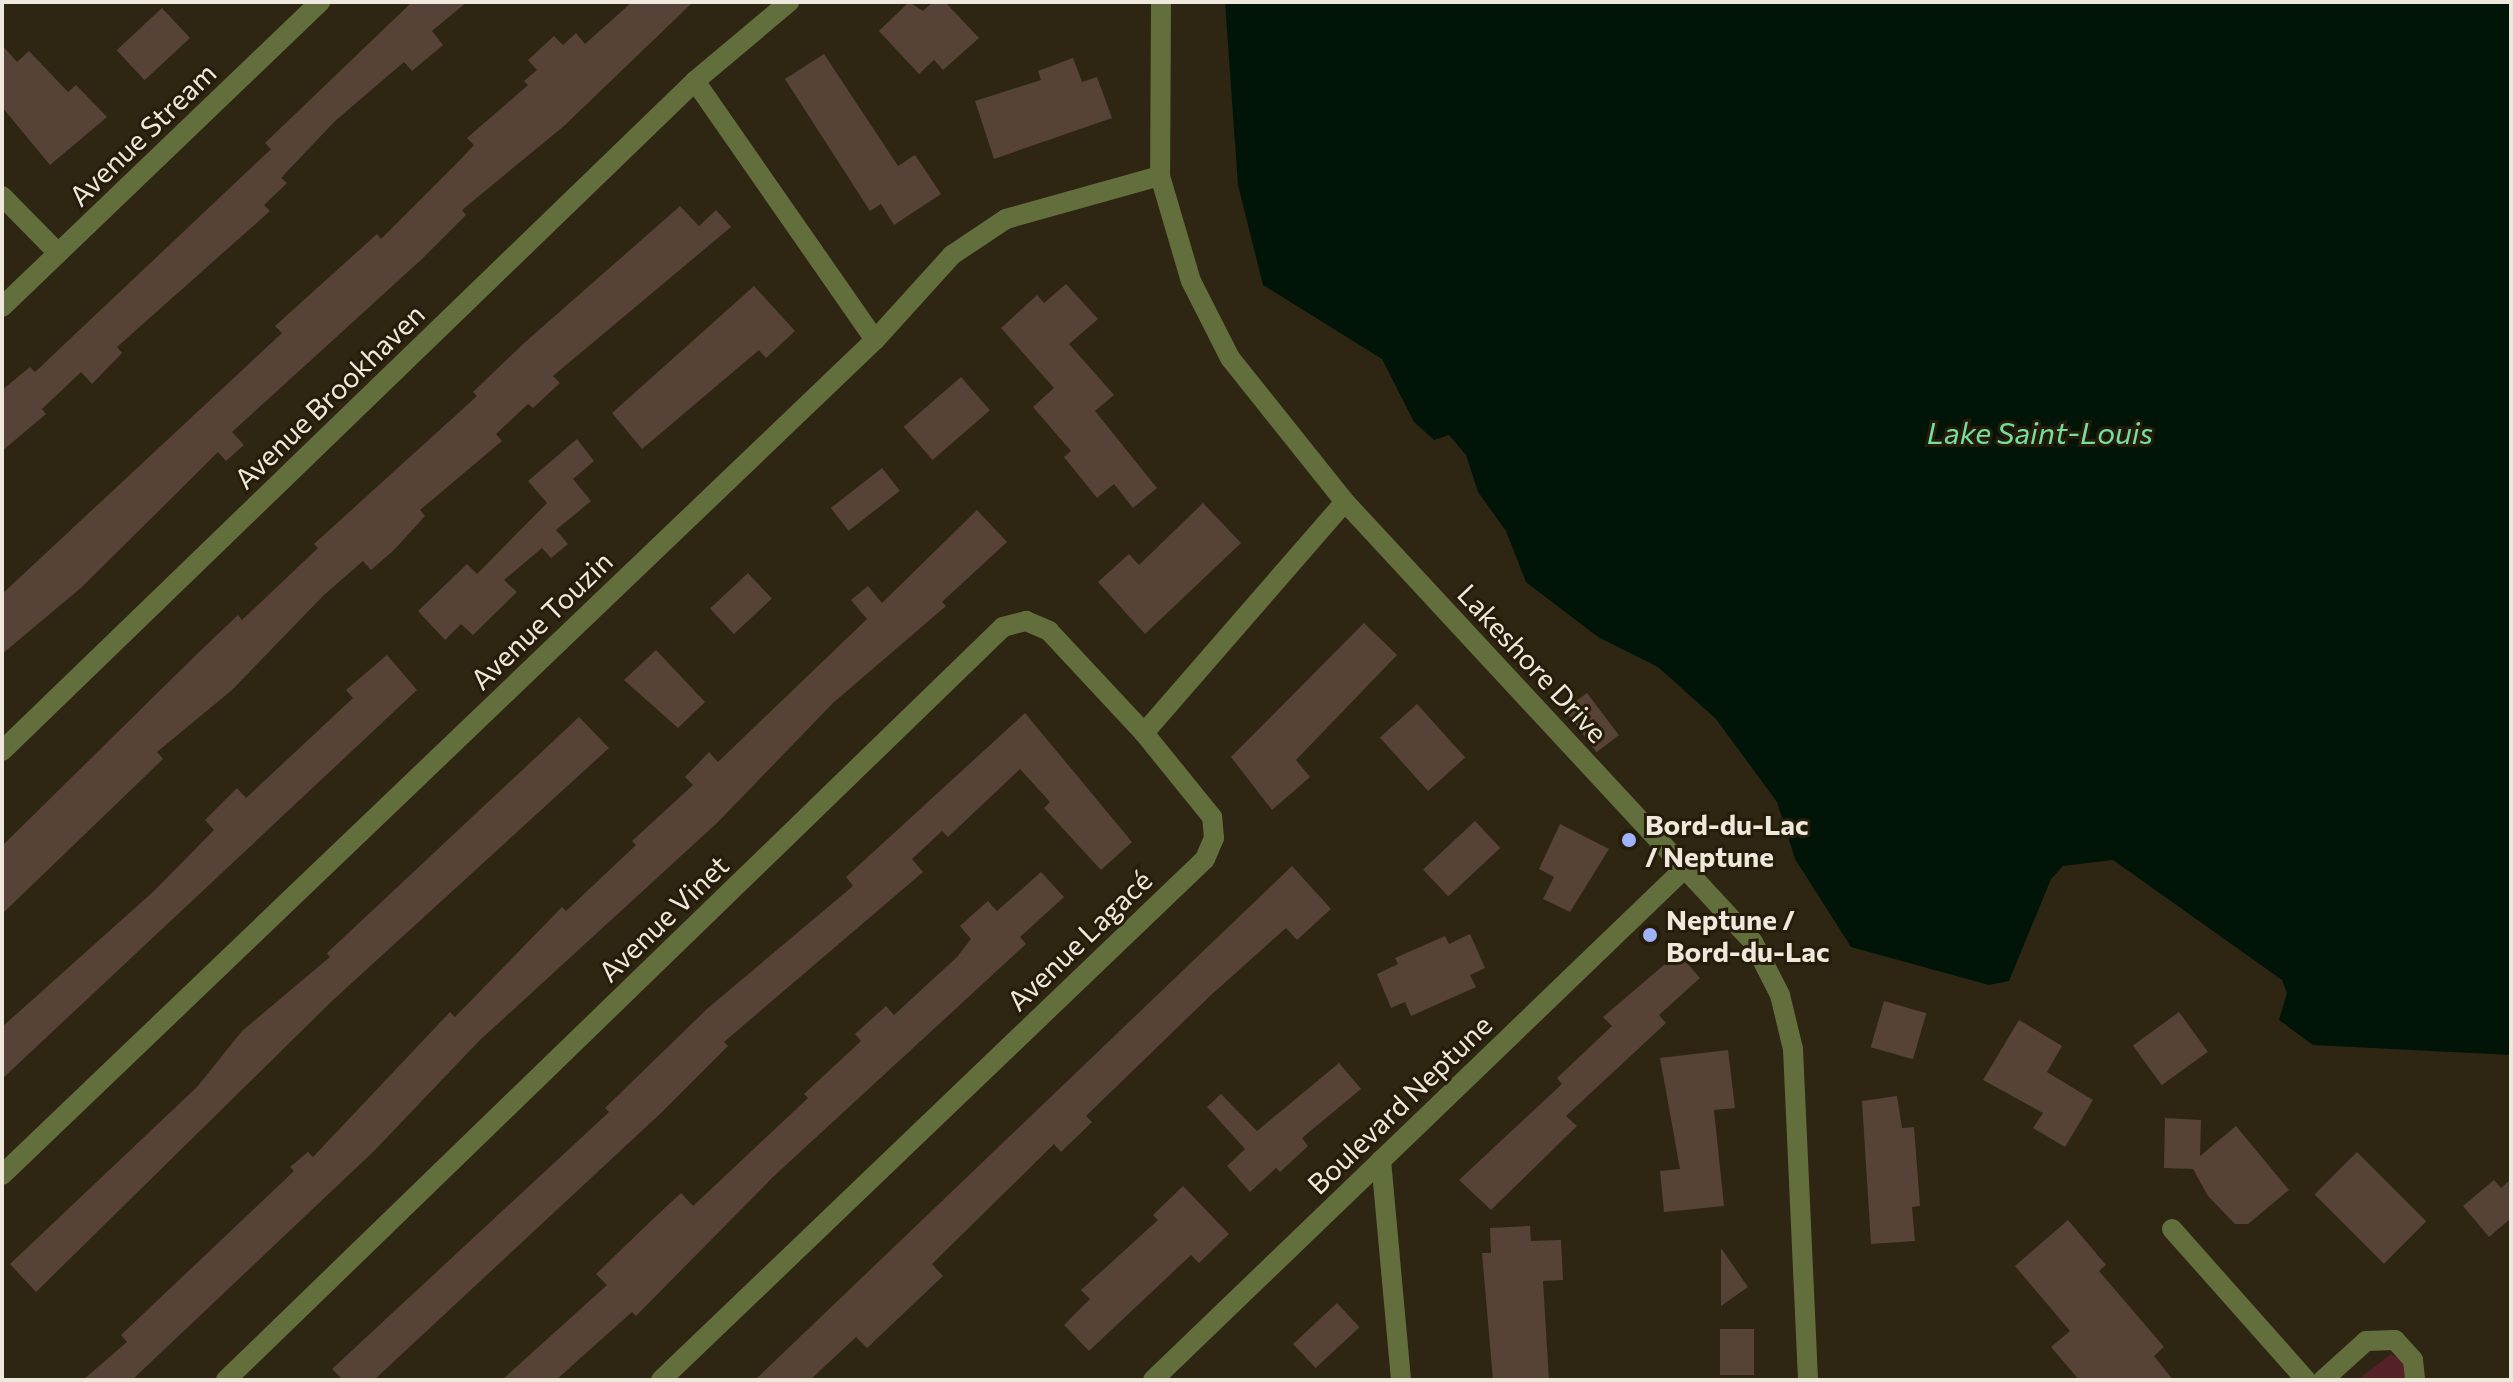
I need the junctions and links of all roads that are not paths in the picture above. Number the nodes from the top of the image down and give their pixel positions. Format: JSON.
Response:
{"nodes":[{"id":1,"x":789,"y":2,"type":"edge"},
{"id":2,"x":1161,"y":2,"type":"edge"},
{"id":3,"x":307,"y":6,"type":"edge"},
{"id":4,"x":695,"y":81,"type":"junction"},
{"id":5,"x":1160,"y":176,"type":"junction"},
{"id":6,"x":2,"y":196,"type":"edge"},
{"id":7,"x":58,"y":253,"type":"junction"},
{"id":8,"x":2,"y":307,"type":"edge"},
{"id":9,"x":875,"y":340,"type":"junction"},
{"id":10,"x":1345,"y":502,"type":"junction"},
{"id":11,"x":1144,"y":733,"type":"junction"},
{"id":12,"x":2,"y":751,"type":"edge"},
{"id":13,"x":1685,"y":868,"type":"junction"},
{"id":14,"x":1381,"y":1160,"type":"junction"},
{"id":15,"x":2,"y":1175,"type":"edge"},
{"id":16,"x":2172,"y":1229,"type":"dead end"},
{"id":17,"x":226,"y":1380,"type":"edge"},
{"id":18,"x":661,"y":1380,"type":"edge"},
{"id":19,"x":1153,"y":1380,"type":"edge"},
{"id":20,"x":1401,"y":1380,"type":"edge"},
{"id":21,"x":1808,"y":1380,"type":"edge"},
{"id":22,"x":2306,"y":1380,"type":"edge"},
{"id":23,"x":2323,"y":1380,"type":"edge"},
{"id":24,"x":2415,"y":1380,"type":"edge"}],
"edges":[{"from":1,"to":4,"type":"street","name":"Avenue Brookhaven"},
{"from":2,"to":5,"type":"street","name":"Lakeshore Drive"},
{"from":3,"to":7,"type":"street","name":"Avenue Stream"},
{"from":4,"to":9,"type":"street"},
{"from":4,"to":12,"type":"street","name":"Avenue Brookhaven"},
{"from":5,"to":9,"type":"street","name":"Avenue Touzin"},
{"from":5,"to":10,"type":"street","name":"Lakeshore Drive"},
{"from":6,"to":7,"type":"street"},
{"from":7,"to":8,"type":"street","name":"Avenue Stream"},
{"from":9,"to":15,"type":"street","name":"Avenue Touzin"},
{"from":10,"to":11,"type":"street"},
{"from":10,"to":13,"type":"street","name":"Lakeshore Drive"},
{"from":11,"to":17,"type":"street","name":"Avenue Vinet"},
{"from":11,"to":18,"type":"street","name":"Avenue Lagacé"},
{"from":13,"to":14,"type":"street","name":"Boulevard Neptune"},
{"from":13,"to":21,"type":"street","name":"Lakeshore Drive"},
{"from":14,"to":19,"type":"street","name":"Boulevard Neptune"},
{"from":14,"to":20,"type":"street"},
{"from":16,"to":22,"type":"street"},
{"from":23,"to":24,"type":"street"}]}
